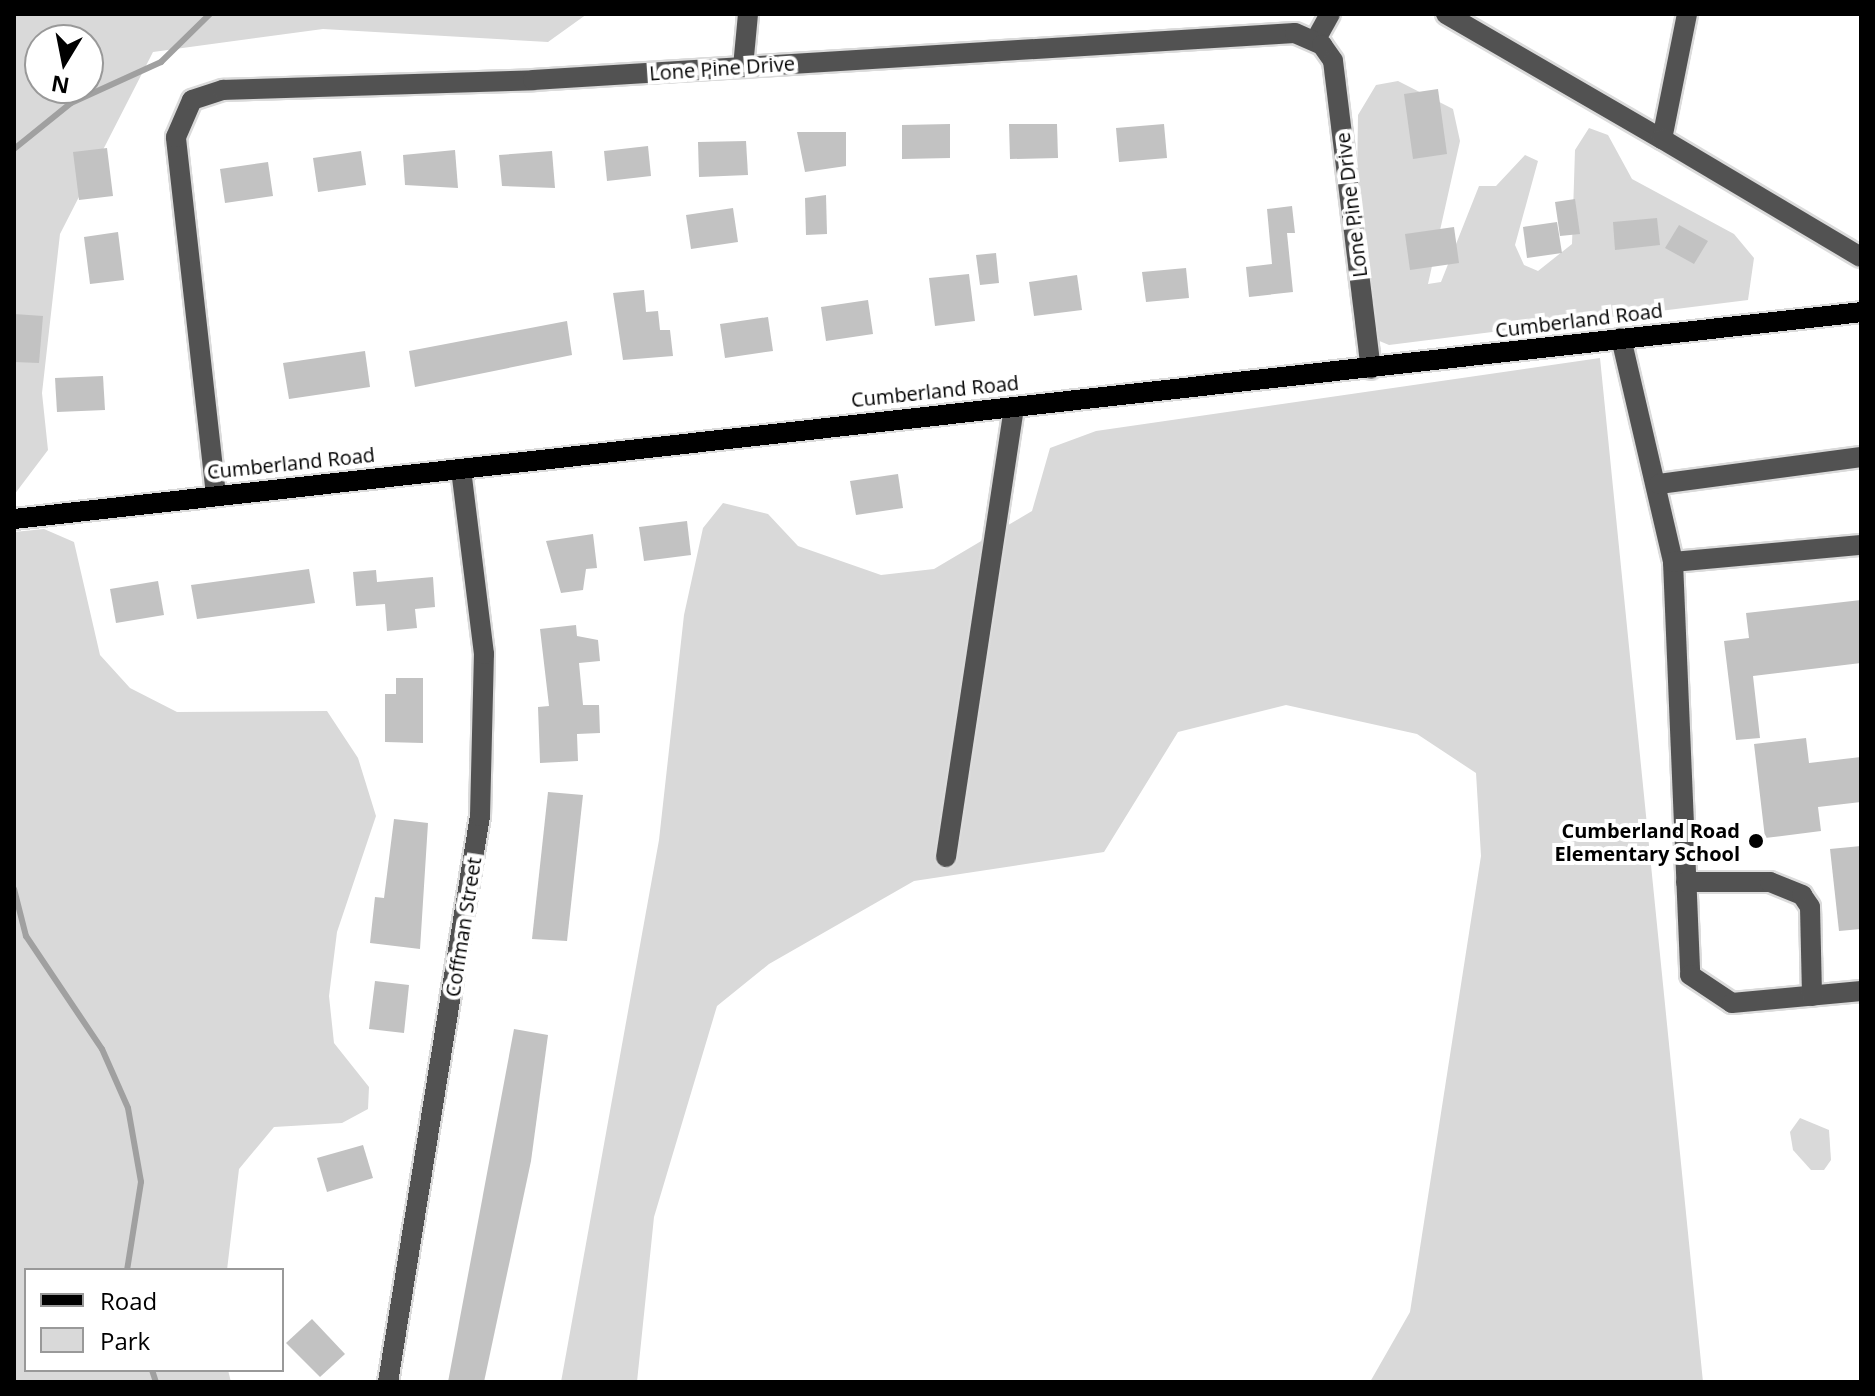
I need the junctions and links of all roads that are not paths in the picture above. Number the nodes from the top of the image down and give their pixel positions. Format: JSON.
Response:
{"nodes":[{"id":1,"x":748,"y":14,"type":"edge"},
{"id":2,"x":1330,"y":14,"type":"edge"},
{"id":3,"x":1446,"y":14,"type":"edge"},
{"id":4,"x":1687,"y":14,"type":"edge"},
{"id":5,"x":1315,"y":41,"type":"junction"},
{"id":6,"x":743,"y":67,"type":"junction"},
{"id":7,"x":1662,"y":139,"type":"junction"},
{"id":8,"x":1861,"y":257,"type":"edge"},
{"id":9,"x":1861,"y":312,"type":"edge"},
{"id":10,"x":1621,"y":338,"type":"junction"},
{"id":11,"x":1371,"y":369,"type":"junction"},
{"id":12,"x":1014,"y":407,"type":"junction"},
{"id":13,"x":1861,"y":457,"type":"edge"},
{"id":14,"x":461,"y":470,"type":"junction"},
{"id":15,"x":1659,"y":484,"type":"junction"},
{"id":16,"x":216,"y":495,"type":"junction"},
{"id":17,"x":14,"y":519,"type":"edge"},
{"id":18,"x":1861,"y":545,"type":"edge"},
{"id":19,"x":1673,"y":562,"type":"junction"},
{"id":20,"x":946,"y":857,"type":"dead end"},
{"id":21,"x":1686,"y":882,"type":"junction"},
{"id":22,"x":1861,"y":991,"type":"edge"},
{"id":23,"x":1812,"y":996,"type":"junction"},
{"id":24,"x":388,"y":1382,"type":"edge"}],
"edges":[{"from":1,"to":6,"type":"street"},
{"from":2,"to":5,"type":"street"},
{"from":3,"to":7,"type":"street"},
{"from":4,"to":7,"type":"street"},
{"from":5,"to":6,"type":"street","name":"Lone Pine Drive"},
{"from":5,"to":11,"type":"street","name":"Lone Pine Drive"},
{"from":6,"to":16,"type":"street","name":"Lone Pine Drive"},
{"from":7,"to":8,"type":"street"},
{"from":9,"to":10,"type":"main road","name":"Cumberland Road"},
{"from":10,"to":11,"type":"main road","name":"Cumberland Road"},
{"from":10,"to":15,"type":"street"},
{"from":11,"to":12,"type":"main road","name":"Cumberland Road"},
{"from":12,"to":14,"type":"main road","name":"Cumberland Road"},
{"from":12,"to":20,"type":"street"},
{"from":13,"to":15,"type":"street"},
{"from":14,"to":16,"type":"main road","name":"Cumberland Road"},
{"from":14,"to":24,"type":"street","name":"Coffman Street"},
{"from":15,"to":19,"type":"street"},
{"from":16,"to":17,"type":"main road","name":"Cumberland Road"},
{"from":18,"to":19,"type":"street"},
{"from":19,"to":21,"type":"street"},
{"from":21,"to":23,"type":"street"},
{"from":21,"to":23,"type":"street"},
{"from":22,"to":23,"type":"street"}]}
